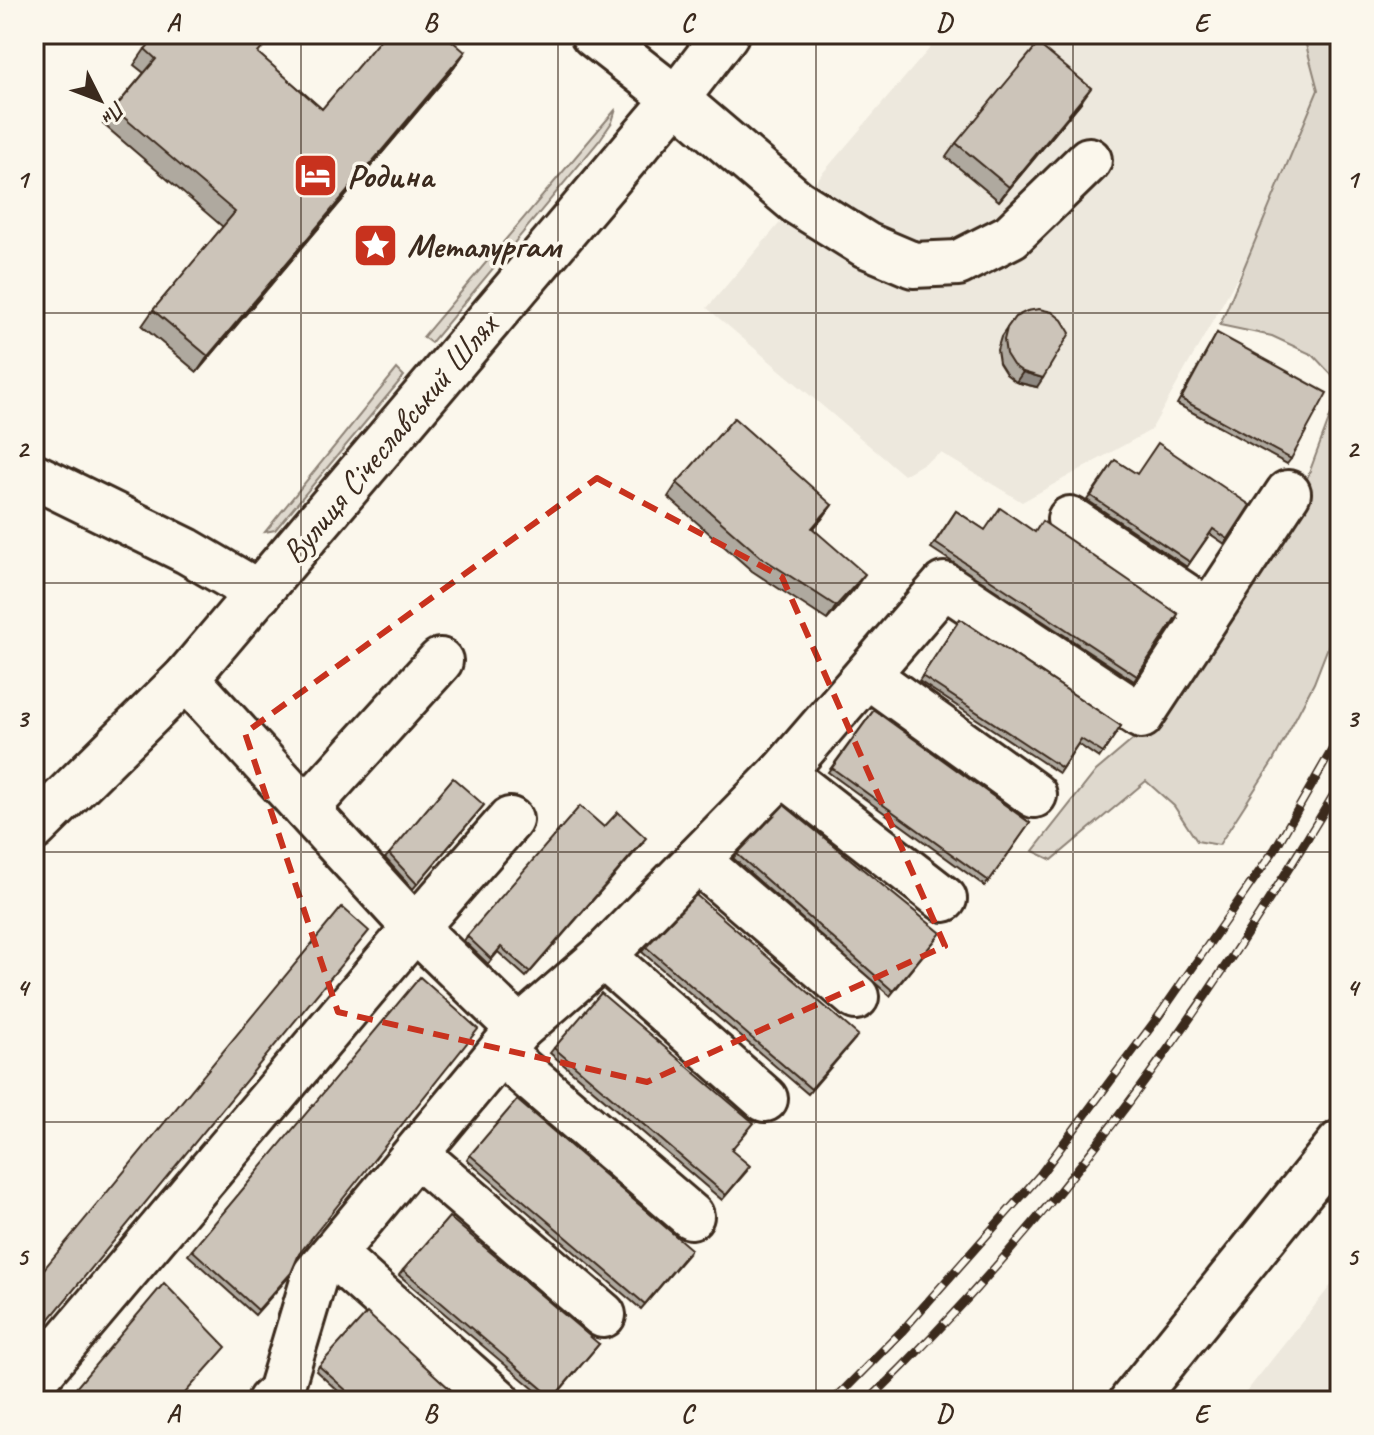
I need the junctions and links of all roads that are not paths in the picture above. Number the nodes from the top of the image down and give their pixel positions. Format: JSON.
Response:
{"nodes":[{"id":1,"x":593,"y":34,"type":"edge"},
{"id":2,"x":726,"y":34,"type":"edge"},
{"id":3,"x":676,"y":99,"type":"junction"},
{"id":4,"x":1089,"y":160,"type":"dead end"},
{"id":5,"x":34,"y":476,"type":"edge"},
{"id":6,"x":1288,"y":493,"type":"dead end"},
{"id":7,"x":1070,"y":519,"type":"dead end"},
{"id":8,"x":259,"y":593,"type":"junction"},
{"id":9,"x":1208,"y":611,"type":"junction"},
{"id":10,"x":440,"y":661,"type":"dead end"},
{"id":11,"x":867,"y":675,"type":"junction"},
{"id":12,"x":186,"y":678,"type":"junction"},
{"id":13,"x":782,"y":773,"type":"junction"},
{"id":14,"x":1034,"y":795,"type":"dead end"},
{"id":15,"x":306,"y":809,"type":"junction"},
{"id":16,"x":510,"y":820,"type":"dead end"},
{"id":17,"x":34,"y":828,"type":"edge"},
{"id":18,"x":697,"y":860,"type":"junction"},
{"id":19,"x":944,"y":899,"type":"dead end"},
{"id":20,"x":415,"y":928,"type":"junction"},
{"id":21,"x":603,"y":956,"type":"junction"},
{"id":22,"x":856,"y":997,"type":"dead end"},
{"id":23,"x":510,"y":1041,"type":"junction"},
{"id":24,"x":765,"y":1099,"type":"dead end"},
{"id":25,"x":1340,"y":1143,"type":"edge"},
{"id":26,"x":416,"y":1154,"type":"junction"},
{"id":27,"x":691,"y":1216,"type":"dead end"},
{"id":28,"x":333,"y":1254,"type":"junction"},
{"id":29,"x":603,"y":1315,"type":"dead end"},
{"id":30,"x":34,"y":1380,"type":"edge"},
{"id":31,"x":287,"y":1394,"type":"edge"},
{"id":32,"x":498,"y":1401,"type":"edge"},
{"id":33,"x":1132,"y":1401,"type":"edge"}],
"edges":[{"from":1,"to":3,"type":"main road"},
{"from":2,"to":3,"type":"main road","name":"Вулиця Січеславський Шлях"},
{"from":3,"to":4,"type":"main road"},
{"from":3,"to":8,"type":"main road","name":"Вулиця Січеславський Шлях"},
{"from":5,"to":8,"type":"main road"},
{"from":6,"to":9,"type":"main road"},
{"from":7,"to":9,"type":"main road"},
{"from":8,"to":12,"type":"main road","name":"Вулиця Січеславський Шлях"},
{"from":9,"to":11,"type":"main road"},
{"from":10,"to":15,"type":"main road"},
{"from":11,"to":13,"type":"main road"},
{"from":11,"to":14,"type":"main road"},
{"from":12,"to":15,"type":"main road"},
{"from":12,"to":17,"type":"main road","name":"Вулиця Січеславський Шлях"},
{"from":13,"to":18,"type":"main road"},
{"from":13,"to":19,"type":"main road"},
{"from":15,"to":20,"type":"main road"},
{"from":16,"to":20,"type":"main road"},
{"from":18,"to":21,"type":"main road"},
{"from":18,"to":22,"type":"main road"},
{"from":20,"to":23,"type":"main road"},
{"from":20,"to":30,"type":"main road"},
{"from":21,"to":23,"type":"main road"},
{"from":21,"to":24,"type":"main road"},
{"from":23,"to":26,"type":"main road"},
{"from":23,"to":27,"type":"main road"},
{"from":25,"to":33,"type":"main road"},
{"from":26,"to":28,"type":"main road"},
{"from":26,"to":29,"type":"main road"},
{"from":28,"to":31,"type":"main road"},
{"from":28,"to":32,"type":"main road"}]}
